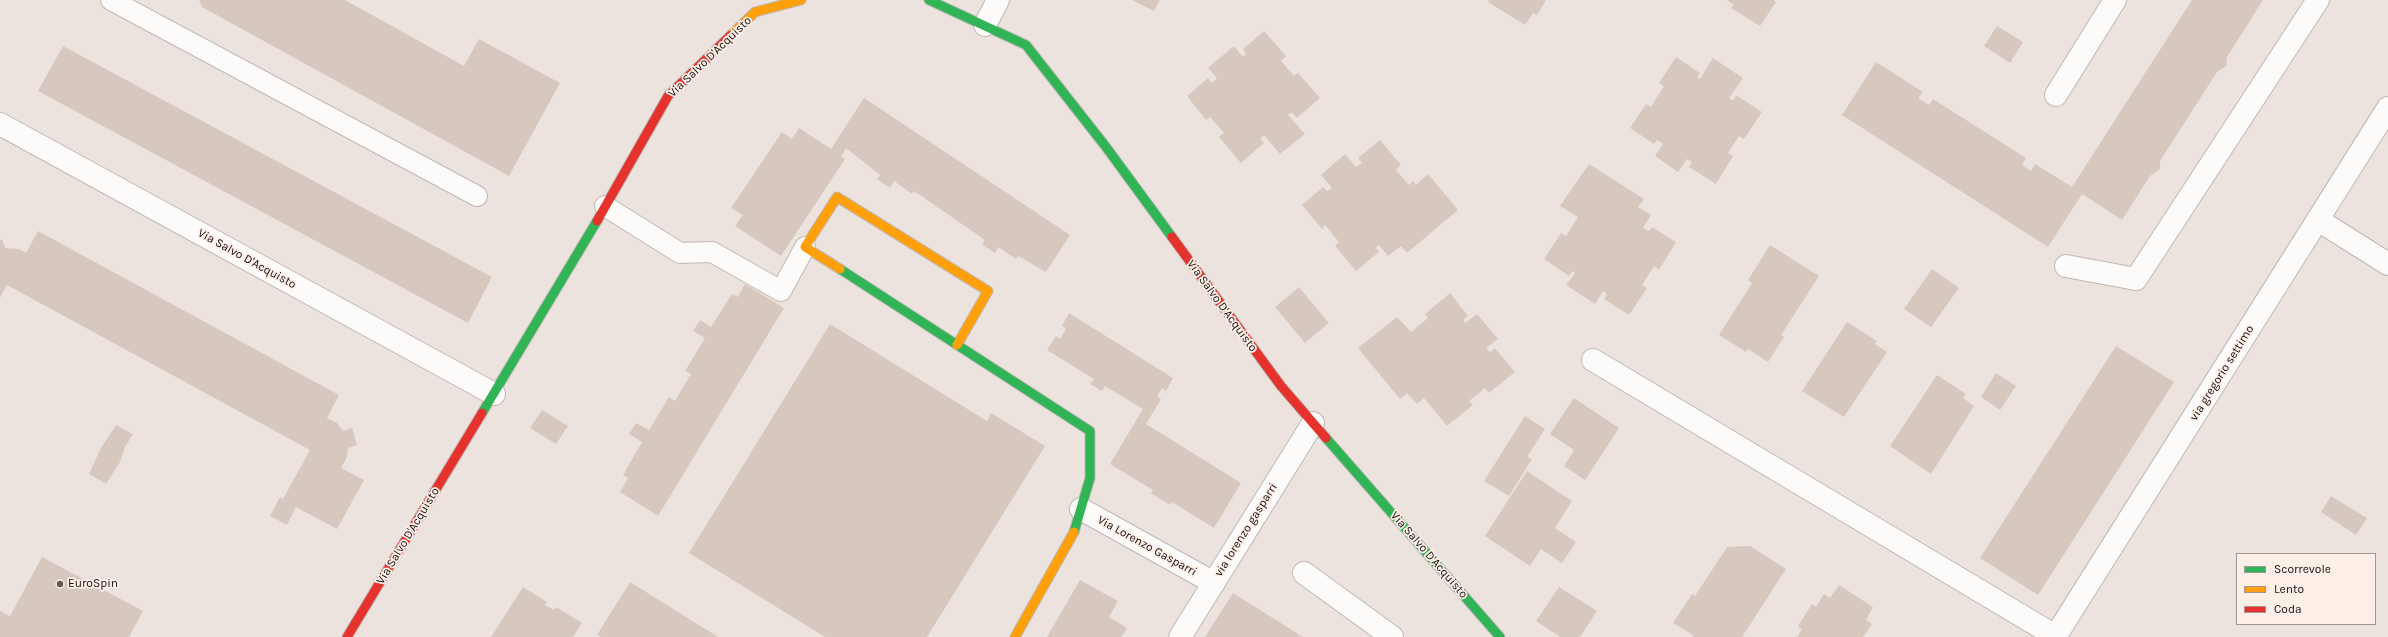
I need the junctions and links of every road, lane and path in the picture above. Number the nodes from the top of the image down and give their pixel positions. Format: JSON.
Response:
{"nodes":[{"id":1,"x":111,"y":0,"type":"edge"},
{"id":2,"x":801,"y":0,"type":"edge"},
{"id":3,"x":929,"y":0,"type":"edge"},
{"id":4,"x":998,"y":0,"type":"edge"},
{"id":5,"x":2115,"y":0,"type":"edge"},
{"id":6,"x":2318,"y":0,"type":"edge"},
{"id":7,"x":985,"y":25,"type":"junction"},
{"id":8,"x":2056,"y":95,"type":"dead end"},
{"id":9,"x":2388,"y":108,"type":"edge"},
{"id":10,"x":0,"y":124,"type":"edge"},
{"id":11,"x":477,"y":196,"type":"dead end"},
{"id":12,"x":605,"y":206,"type":"junction"},
{"id":13,"x":2318,"y":220,"type":"junction"},
{"id":14,"x":805,"y":247,"type":"junction"},
{"id":15,"x":2388,"y":264,"type":"edge"},
{"id":16,"x":2066,"y":266,"type":"dead end"},
{"id":17,"x":957,"y":345,"type":"junction"},
{"id":18,"x":1593,"y":360,"type":"dead end"},
{"id":19,"x":494,"y":394,"type":"junction"},
{"id":20,"x":1313,"y":423,"type":"junction"},
{"id":21,"x":1081,"y":509,"type":"junction"},
{"id":22,"x":1304,"y":573,"type":"dead end"},
{"id":23,"x":1214,"y":582,"type":"junction"},
{"id":24,"x":347,"y":637,"type":"edge"},
{"id":25,"x":1015,"y":637,"type":"edge"},
{"id":26,"x":1180,"y":637,"type":"edge"},
{"id":27,"x":1392,"y":637,"type":"edge"},
{"id":28,"x":1500,"y":637,"type":"edge"},
{"id":29,"x":2056,"y":637,"type":"edge"}],
"edges":[{"from":1,"to":11,"type":"lane"},
{"from":2,"to":12,"type":"street","name":"Via Salvo D'Acquisto"},
{"from":3,"to":7,"type":"street","name":"Via Salvo D'Acquisto"},
{"from":4,"to":7,"type":"street"},
{"from":5,"to":8,"type":"street"},
{"from":6,"to":16,"type":"street"},
{"from":7,"to":20,"type":"street","name":"Via Salvo D'Acquisto"},
{"from":9,"to":13,"type":"street","name":"via gregorio settimo"},
{"from":10,"to":19,"type":"street","name":"Via Salvo D'Acquisto"},
{"from":12,"to":14,"type":"lane"},
{"from":12,"to":19,"type":"street","name":"Via Salvo D'Acquisto"},
{"from":13,"to":15,"type":"street"},
{"from":13,"to":29,"type":"street","name":"via gregorio settimo"},
{"from":14,"to":17,"type":"street"},
{"from":14,"to":17,"type":"street"},
{"from":17,"to":21,"type":"street"},
{"from":18,"to":29,"type":"street"},
{"from":19,"to":24,"type":"street","name":"Via Salvo D'Acquisto"},
{"from":20,"to":23,"type":"street","name":"via lorenzo gasparri"},
{"from":20,"to":28,"type":"street","name":"Via Salvo D'Acquisto"},
{"from":21,"to":23,"type":"street","name":"Via Lorenzo Gasparri"},
{"from":21,"to":25,"type":"street"},
{"from":22,"to":27,"type":"street"},
{"from":23,"to":26,"type":"street","name":"via lorenzo gasparri"}]}
